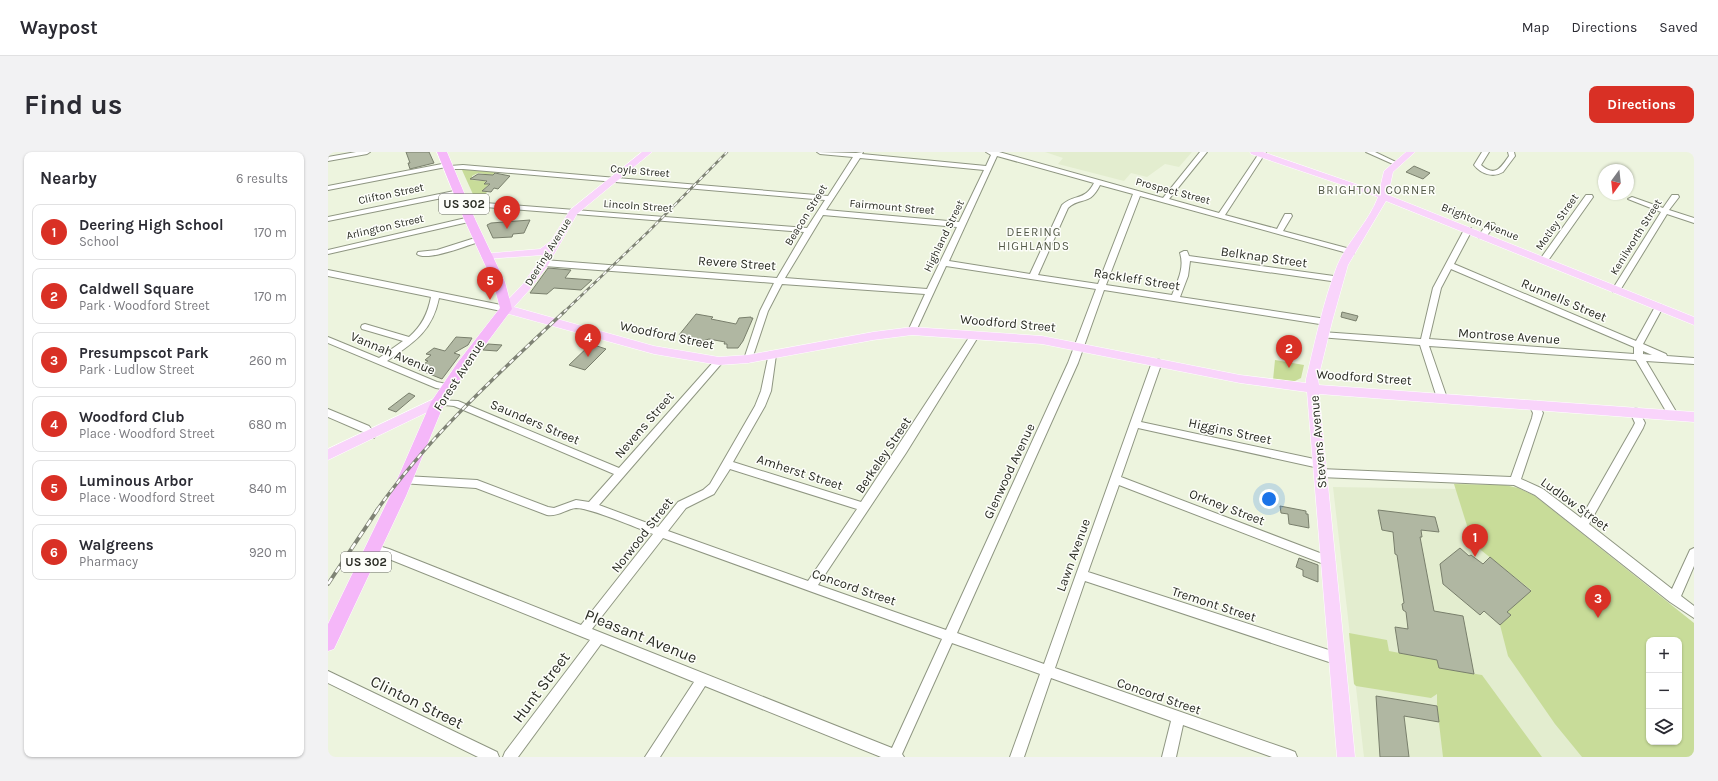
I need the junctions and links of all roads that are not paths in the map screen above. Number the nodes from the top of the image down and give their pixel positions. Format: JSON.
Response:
{"nodes":[{"id":1,"x":367,"y":152,"type":"edge"},
{"id":2,"x":442,"y":152,"type":"edge"},
{"id":3,"x":648,"y":152,"type":"edge"},
{"id":4,"x":820,"y":152,"type":"edge"},
{"id":5,"x":993,"y":152,"type":"edge"},
{"id":6,"x":1204,"y":152,"type":"edge"},
{"id":7,"x":1369,"y":152,"type":"edge"},
{"id":8,"x":1411,"y":152,"type":"edge"},
{"id":9,"x":1486,"y":152,"type":"edge"},
{"id":10,"x":1512,"y":152,"type":"edge"},
{"id":11,"x":1259,"y":153,"type":"edge"},
{"id":12,"x":859,"y":154,"type":"edge"},
{"id":13,"x":328,"y":159,"type":"edge"},
{"id":14,"x":1397,"y":164,"type":"junction"},
{"id":15,"x":448,"y":167,"type":"junction"},
{"id":16,"x":988,"y":168,"type":"junction"},
{"id":17,"x":614,"y":179,"type":"junction"},
{"id":18,"x":1098,"y":183,"type":"junction"},
{"id":19,"x":328,"y":188,"type":"edge"},
{"id":20,"x":459,"y":192,"type":"junction"},
{"id":21,"x":1137,"y":193,"type":"junction"},
{"id":22,"x":1382,"y":196,"type":"junction"},
{"id":23,"x":1589,"y":197,"type":"dead end"},
{"id":24,"x":1675,"y":197,"type":"dead end"},
{"id":25,"x":829,"y":198,"type":"junction"},
{"id":26,"x":1164,"y":200,"type":"junction"},
{"id":27,"x":1634,"y":200,"type":"edge"},
{"id":28,"x":1664,"y":210,"type":"junction"},
{"id":29,"x":573,"y":212,"type":"junction"},
{"id":30,"x":820,"y":212,"type":"junction"},
{"id":31,"x":468,"y":214,"type":"junction"},
{"id":32,"x":1221,"y":216,"type":"junction"},
{"id":33,"x":1288,"y":216,"type":"dead end"},
{"id":34,"x":328,"y":219,"type":"edge"},
{"id":35,"x":1694,"y":220,"type":"edge"},
{"id":36,"x":1491,"y":224,"type":"dead end"},
{"id":37,"x":962,"y":225,"type":"junction"},
{"id":38,"x":809,"y":230,"type":"junction"},
{"id":39,"x":1468,"y":230,"type":"junction"},
{"id":40,"x":1279,"y":232,"type":"junction"},
{"id":41,"x":1482,"y":236,"type":"junction"},
{"id":42,"x":478,"y":239,"type":"junction"},
{"id":43,"x":328,"y":252,"type":"edge"},
{"id":44,"x":1350,"y":252,"type":"junction"},
{"id":45,"x":421,"y":254,"type":"dead end"},
{"id":46,"x":486,"y":256,"type":"junction"},
{"id":47,"x":543,"y":258,"type":"junction"},
{"id":48,"x":1544,"y":260,"type":"junction"},
{"id":49,"x":943,"y":263,"type":"junction"},
{"id":50,"x":1449,"y":265,"type":"junction"},
{"id":51,"x":328,"y":273,"type":"edge"},
{"id":52,"x":1033,"y":276,"type":"junction"},
{"id":53,"x":1338,"y":279,"type":"junction"},
{"id":54,"x":779,"y":280,"type":"junction"},
{"id":55,"x":1101,"y":287,"type":"junction"},
{"id":56,"x":1616,"y":290,"type":"junction"},
{"id":57,"x":929,"y":292,"type":"junction"},
{"id":58,"x":436,"y":294,"type":"junction"},
{"id":59,"x":1175,"y":298,"type":"junction"},
{"id":60,"x":1659,"y":307,"type":"junction"},
{"id":61,"x":506,"y":309,"type":"junction"},
{"id":62,"x":1694,"y":321,"type":"edge"},
{"id":63,"x":1326,"y":322,"type":"junction"},
{"id":64,"x":365,"y":327,"type":"dead end"},
{"id":65,"x":912,"y":331,"type":"junction"},
{"id":66,"x":975,"y":335,"type":"junction"},
{"id":67,"x":1322,"y":335,"type":"junction"},
{"id":68,"x":328,"y":340,"type":"edge"},
{"id":69,"x":409,"y":340,"type":"junction"},
{"id":70,"x":1424,"y":343,"type":"junction"},
{"id":71,"x":1638,"y":346,"type":"junction"},
{"id":72,"x":1079,"y":347,"type":"junction"},
{"id":73,"x":772,"y":355,"type":"junction"},
{"id":74,"x":1639,"y":357,"type":"junction"},
{"id":75,"x":748,"y":359,"type":"junction"},
{"id":76,"x":1668,"y":359,"type":"junction"},
{"id":77,"x":380,"y":361,"type":"junction"},
{"id":78,"x":719,"y":361,"type":"junction"},
{"id":79,"x":1694,"y":361,"type":"edge"},
{"id":80,"x":1157,"y":362,"type":"junction"},
{"id":81,"x":448,"y":387,"type":"junction"},
{"id":82,"x":1313,"y":388,"type":"junction"},
{"id":83,"x":1442,"y":398,"type":"junction"},
{"id":84,"x":438,"y":402,"type":"junction"},
{"id":85,"x":1534,"y":405,"type":"junction"},
{"id":86,"x":1635,"y":412,"type":"junction"},
{"id":87,"x":328,"y":413,"type":"edge"},
{"id":88,"x":1673,"y":415,"type":"junction"},
{"id":89,"x":1694,"y":417,"type":"edge"},
{"id":90,"x":1135,"y":424,"type":"junction"},
{"id":91,"x":371,"y":435,"type":"junction"},
{"id":92,"x":328,"y":455,"type":"edge"},
{"id":93,"x":727,"y":464,"type":"junction"},
{"id":94,"x":1320,"y":469,"type":"junction"},
{"id":95,"x":621,"y":472,"type":"junction"},
{"id":96,"x":1115,"y":479,"type":"junction"},
{"id":97,"x":405,"y":480,"type":"junction"},
{"id":98,"x":1515,"y":481,"type":"junction"},
{"id":99,"x":591,"y":507,"type":"junction"},
{"id":100,"x":864,"y":507,"type":"junction"},
{"id":101,"x":1583,"y":525,"type":"junction"},
{"id":102,"x":661,"y":533,"type":"junction"},
{"id":103,"x":372,"y":550,"type":"junction"},
{"id":104,"x":1694,"y":553,"type":"edge"},
{"id":105,"x":1329,"y":561,"type":"junction"},
{"id":106,"x":1081,"y":575,"type":"junction"},
{"id":107,"x":810,"y":587,"type":"junction"},
{"id":108,"x":1674,"y":598,"type":"junction"},
{"id":109,"x":1694,"y":613,"type":"edge"},
{"id":110,"x":583,"y":631,"type":"junction"},
{"id":111,"x":948,"y":635,"type":"junction"},
{"id":112,"x":599,"y":638,"type":"junction"},
{"id":113,"x":328,"y":643,"type":"edge"},
{"id":114,"x":1338,"y":659,"type":"junction"},
{"id":115,"x":1047,"y":671,"type":"junction"},
{"id":116,"x":328,"y":677,"type":"edge"},
{"id":117,"x":703,"y":679,"type":"junction"},
{"id":118,"x":1178,"y":717,"type":"junction"},
{"id":119,"x":492,"y":757,"type":"edge"},
{"id":120,"x":510,"y":757,"type":"edge"},
{"id":121,"x":652,"y":757,"type":"edge"},
{"id":122,"x":896,"y":757,"type":"edge"},
{"id":123,"x":1017,"y":757,"type":"edge"},
{"id":124,"x":1169,"y":757,"type":"edge"},
{"id":125,"x":1290,"y":757,"type":"edge"},
{"id":126,"x":1346,"y":757,"type":"edge"}],
"edges":[{"from":1,"to":13,"type":"street"},
{"from":2,"to":15,"type":"highway","number":"US 302"},
{"from":3,"to":17,"type":"main road","name":"Deering Avenue"},
{"from":4,"to":12,"type":"street"},
{"from":5,"to":16,"type":"street","name":"Highland Street"},
{"from":5,"to":18,"type":"street","name":"Prospect Street"},
{"from":6,"to":26,"type":"street"},
{"from":7,"to":14,"type":"street"},
{"from":8,"to":14,"type":"main road","name":"Stevens Avenue"},
{"from":9,"to":10,"type":"street"},
{"from":11,"to":22,"type":"main road","name":"Brighton Avenue"},
{"from":11,"to":32,"type":"street"},
{"from":12,"to":16,"type":"street"},
{"from":12,"to":25,"type":"street","name":"Beacon Street"},
{"from":14,"to":22,"type":"main road","name":"Stevens Avenue"},
{"from":15,"to":17,"type":"street","name":"Coyle Street"},
{"from":15,"to":19,"type":"street","name":"Coyle Street"},
{"from":15,"to":20,"type":"highway","number":"US 302"},
{"from":16,"to":37,"type":"street","name":"Highland Street"},
{"from":17,"to":25,"type":"street","name":"Coyle Street"},
{"from":17,"to":29,"type":"main road","name":"Deering Avenue"},
{"from":18,"to":21,"type":"street","name":"Prospect Street"},
{"from":18,"to":52,"type":"street"},
{"from":20,"to":31,"type":"highway","number":"US 302"},
{"from":20,"to":34,"type":"street","name":"Clifton Street"},
{"from":21,"to":26,"type":"street","name":"Prospect Street"},
{"from":21,"to":55,"type":"street","name":"Glenwood Avenue"},
{"from":22,"to":39,"type":"main road","name":"Brighton Avenue"},
{"from":22,"to":44,"type":"main road","name":"Stevens Avenue"},
{"from":23,"to":48,"type":"street","name":"Motley Street"},
{"from":24,"to":28,"type":"street","name":"Kenilworth Street"},
{"from":25,"to":30,"type":"street","name":"Beacon Street"},
{"from":26,"to":32,"type":"street","name":"Prospect Street"},
{"from":27,"to":28,"type":"street"},
{"from":28,"to":35,"type":"street"},
{"from":28,"to":56,"type":"street","name":"Kenilworth Street"},
{"from":29,"to":31,"type":"street","name":"Lincoln Street"},
{"from":29,"to":38,"type":"street","name":"Lincoln Street"},
{"from":29,"to":47,"type":"main road","name":"Deering Avenue"},
{"from":30,"to":37,"type":"street","name":"Fairmount Street"},
{"from":30,"to":38,"type":"street","name":"Beacon Street"},
{"from":31,"to":42,"type":"highway","number":"US 302"},
{"from":31,"to":43,"type":"street","name":"Arlington Street"},
{"from":32,"to":40,"type":"street","name":"Prospect Street"},
{"from":33,"to":40,"type":"street"},
{"from":36,"to":41,"type":"street"},
{"from":37,"to":49,"type":"street","name":"Highland Street"},
{"from":38,"to":54,"type":"street","name":"Beacon Street"},
{"from":39,"to":41,"type":"main road","name":"Brighton Avenue"},
{"from":39,"to":50,"type":"street"},
{"from":40,"to":44,"type":"street","name":"Prospect Street"},
{"from":41,"to":48,"type":"main road","name":"Brighton Avenue"},
{"from":42,"to":45,"type":"street"},
{"from":42,"to":46,"type":"highway","number":"US 302"},
{"from":44,"to":53,"type":"main road","name":"Stevens Avenue"},
{"from":46,"to":47,"type":"main road","name":"Revere Street"},
{"from":46,"to":61,"type":"highway","number":"US 302"},
{"from":47,"to":54,"type":"street","name":"Revere Street"},
{"from":47,"to":61,"type":"main road","name":"Deering Avenue"},
{"from":48,"to":56,"type":"main road","name":"Brighton Avenue"},
{"from":49,"to":52,"type":"street","name":"Rackleff Street"},
{"from":49,"to":57,"type":"street","name":"Highland Street"},
{"from":50,"to":70,"type":"street"},
{"from":50,"to":71,"type":"street","name":"Runnells Street"},
{"from":51,"to":58,"type":"street","name":"Woodford Street"},
{"from":52,"to":55,"type":"street","name":"Rackleff Street"},
{"from":53,"to":59,"type":"street","name":"Belknap Street"},
{"from":53,"to":63,"type":"main road","name":"Stevens Avenue"},
{"from":54,"to":57,"type":"street","name":"Revere Street"},
{"from":54,"to":75,"type":"street","name":"Beacon Street"},
{"from":55,"to":59,"type":"street","name":"Rackleff Street"},
{"from":55,"to":72,"type":"street","name":"Glenwood Avenue"},
{"from":56,"to":60,"type":"main road","name":"Brighton Avenue"},
{"from":57,"to":65,"type":"street","name":"Highland Street"},
{"from":58,"to":61,"type":"street","name":"Woodford Street"},
{"from":58,"to":69,"type":"street"},
{"from":59,"to":63,"type":"street","name":"Rackleff Street"},
{"from":60,"to":62,"type":"main road","name":"Brighton Avenue"},
{"from":60,"to":71,"type":"street"},
{"from":61,"to":78,"type":"main road","name":"Woodford Street"},
{"from":61,"to":81,"type":"highway","name":"Forest Avenue","number":"US 302"},
{"from":63,"to":67,"type":"main road","name":"Stevens Avenue"},
{"from":64,"to":69,"type":"street"},
{"from":65,"to":66,"type":"main road","name":"Woodford Street"},
{"from":65,"to":73,"type":"main road","name":"Woodford Street"},
{"from":66,"to":72,"type":"main road","name":"Woodford Street"},
{"from":66,"to":100,"type":"street","name":"Berkeley Street"},
{"from":67,"to":70,"type":"street","name":"Montrose Avenue"},
{"from":67,"to":82,"type":"main road","name":"Stevens Avenue"},
{"from":68,"to":77,"type":"street","name":"Vannah Avenue"},
{"from":69,"to":77,"type":"street"},
{"from":70,"to":74,"type":"street","name":"Montrose Avenue"},
{"from":70,"to":83,"type":"street"},
{"from":71,"to":74,"type":"street"},
{"from":71,"to":76,"type":"street","name":"Runnells Street"},
{"from":72,"to":80,"type":"main road","name":"Woodford Street"},
{"from":72,"to":111,"type":"street","name":"Glenwood Avenue"},
{"from":73,"to":75,"type":"main road","name":"Woodford Street"},
{"from":73,"to":93,"type":"street","name":"Norwood Street"},
{"from":74,"to":76,"type":"street","name":"Montrose Avenue"},
{"from":74,"to":88,"type":"street"},
{"from":75,"to":78,"type":"main road","name":"Woodford Street"},
{"from":76,"to":79,"type":"street","name":"Montrose Avenue"},
{"from":77,"to":81,"type":"street","name":"Vannah Avenue"},
{"from":78,"to":95,"type":"street","name":"Nevens Street"},
{"from":80,"to":82,"type":"main road","name":"Woodford Street"},
{"from":80,"to":90,"type":"street","name":"Lawn Avenue"},
{"from":81,"to":84,"type":"highway","name":"Forest Avenue","number":"US 302"},
{"from":82,"to":83,"type":"main road","name":"Woodford Street"},
{"from":82,"to":94,"type":"main road","name":"Stevens Avenue"},
{"from":83,"to":85,"type":"main road","name":"Woodford Street"},
{"from":84,"to":91,"type":"main road"},
{"from":84,"to":95,"type":"street","name":"Saunders Street"},
{"from":84,"to":97,"type":"highway","name":"Forest Avenue","number":"US 302"},
{"from":85,"to":86,"type":"main road","name":"Woodford Street"},
{"from":85,"to":98,"type":"street"},
{"from":86,"to":88,"type":"main road","name":"Woodford Street"},
{"from":86,"to":101,"type":"street"},
{"from":87,"to":91,"type":"street"},
{"from":88,"to":89,"type":"main road","name":"Woodford Street"},
{"from":90,"to":94,"type":"street","name":"Higgins Street"},
{"from":90,"to":96,"type":"street","name":"Lawn Avenue"},
{"from":91,"to":92,"type":"main road"},
{"from":93,"to":100,"type":"street","name":"Amherst Street"},
{"from":93,"to":102,"type":"street","name":"Norwood Street"},
{"from":94,"to":98,"type":"street","name":"Ludlow Street"},
{"from":94,"to":105,"type":"main road","name":"Stevens Avenue"},
{"from":95,"to":99,"type":"street","name":"Nevens Street"},
{"from":96,"to":105,"type":"street","name":"Orkney Street"},
{"from":96,"to":106,"type":"street","name":"Lawn Avenue"},
{"from":97,"to":99,"type":"street","name":"Concord Street"},
{"from":97,"to":103,"type":"highway","name":"Forest Avenue","number":"US 302"},
{"from":98,"to":101,"type":"street","name":"Ludlow Street"},
{"from":99,"to":102,"type":"street","name":"Concord Street"},
{"from":100,"to":107,"type":"street","name":"Berkeley Street"},
{"from":101,"to":108,"type":"street","name":"Ludlow Street"},
{"from":102,"to":107,"type":"street","name":"Concord Street"},
{"from":102,"to":110,"type":"street","name":"Norwood Street"},
{"from":103,"to":110,"type":"street","name":"Pleasant Avenue"},
{"from":103,"to":113,"type":"highway","name":"Forest Avenue","number":"US 302"},
{"from":104,"to":108,"type":"street"},
{"from":105,"to":114,"type":"main road","name":"Stevens Avenue"},
{"from":106,"to":114,"type":"street","name":"Tremont Street"},
{"from":106,"to":115,"type":"street","name":"Lawn Avenue"},
{"from":107,"to":111,"type":"street","name":"Concord Street"},
{"from":108,"to":109,"type":"street","name":"Ludlow Street"},
{"from":110,"to":112,"type":"street","name":"Pleasant Avenue"},
{"from":111,"to":115,"type":"street","name":"Concord Street"},
{"from":111,"to":122,"type":"street","name":"Glenwood Avenue"},
{"from":112,"to":117,"type":"street","name":"Pleasant Avenue"},
{"from":112,"to":120,"type":"street","name":"Hunt Street"},
{"from":114,"to":126,"type":"main road","name":"Stevens Avenue"},
{"from":115,"to":118,"type":"street","name":"Concord Street"},
{"from":115,"to":123,"type":"street","name":"Lawn Avenue"},
{"from":116,"to":119,"type":"street","name":"Clinton Street"},
{"from":117,"to":121,"type":"street"},
{"from":117,"to":122,"type":"street","name":"Pleasant Avenue"},
{"from":118,"to":124,"type":"street"},
{"from":118,"to":125,"type":"street","name":"Concord Street"}]}
